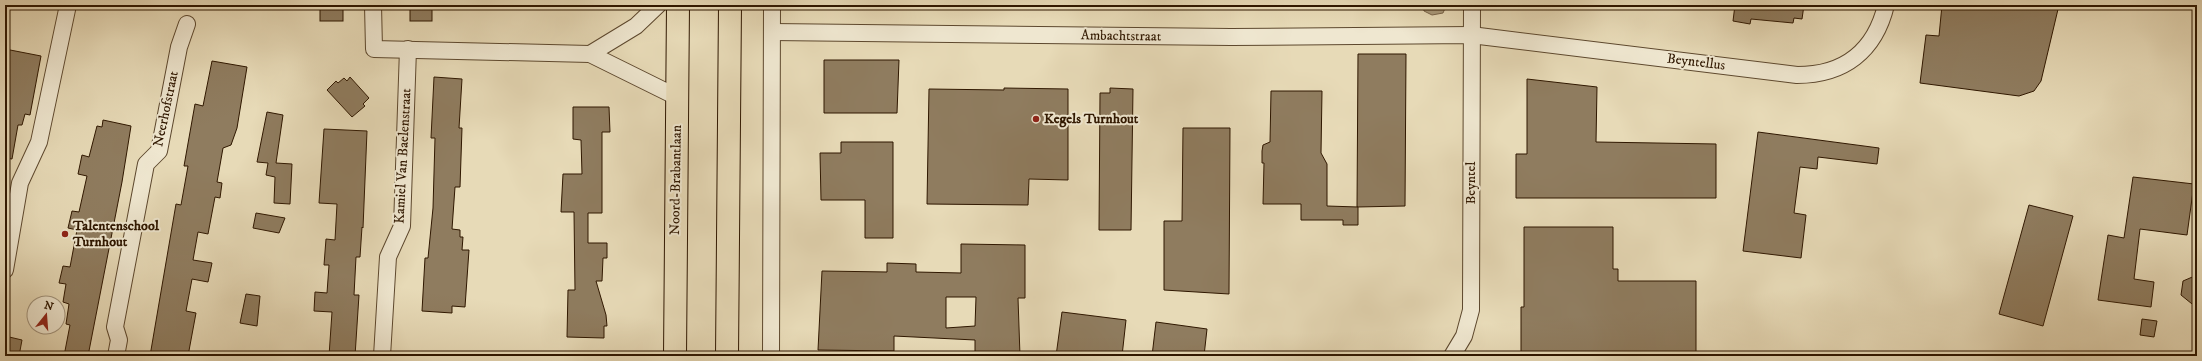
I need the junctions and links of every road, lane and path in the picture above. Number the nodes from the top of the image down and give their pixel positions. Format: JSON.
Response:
{"nodes":[{"id":1,"x":68,"y":5,"type":"edge"},
{"id":2,"x":373,"y":5,"type":"edge"},
{"id":3,"x":658,"y":5,"type":"edge"},
{"id":4,"x":678,"y":5,"type":"edge"},
{"id":5,"x":730,"y":5,"type":"edge"},
{"id":6,"x":772,"y":5,"type":"edge"},
{"id":7,"x":1472,"y":5,"type":"edge"},
{"id":8,"x":1886,"y":5,"type":"edge"},
{"id":9,"x":187,"y":24,"type":"dead end"},
{"id":10,"x":772,"y":32,"type":"junction"},
{"id":11,"x":1471,"y":35,"type":"junction"},
{"id":12,"x":408,"y":49,"type":"junction"},
{"id":13,"x":590,"y":54,"type":"junction"},
{"id":14,"x":677,"y":97,"type":"junction"},
{"id":15,"x":5,"y":270,"type":"edge"},
{"id":16,"x":116,"y":356,"type":"edge"},
{"id":17,"x":382,"y":356,"type":"edge"},
{"id":18,"x":675,"y":356,"type":"edge"},
{"id":19,"x":727,"y":356,"type":"edge"},
{"id":20,"x":771,"y":356,"type":"edge"},
{"id":21,"x":1452,"y":356,"type":"edge"}],
"edges":[{"from":1,"to":15,"type":"street"},
{"from":2,"to":12,"type":"street"},
{"from":3,"to":13,"type":"street"},
{"from":4,"to":14,"type":"main road","name":"Noord-Brabantlaan"},
{"from":5,"to":19,"type":"main road"},
{"from":6,"to":10,"type":"street"},
{"from":7,"to":11,"type":"street","name":"Beyntel"},
{"from":8,"to":11,"type":"street","name":"Beyntellus"},
{"from":9,"to":16,"type":"street","name":"Neerhofstraat"},
{"from":10,"to":11,"type":"street","name":"Ambachtstraat"},
{"from":10,"to":20,"type":"street"},
{"from":11,"to":21,"type":"street","name":"Beyntel"},
{"from":12,"to":13,"type":"street"},
{"from":12,"to":17,"type":"street","name":"Kamiel Van Baelenstraat"},
{"from":13,"to":14,"type":"street"},
{"from":14,"to":18,"type":"main road","name":"Noord-Brabantlaan"}]}
